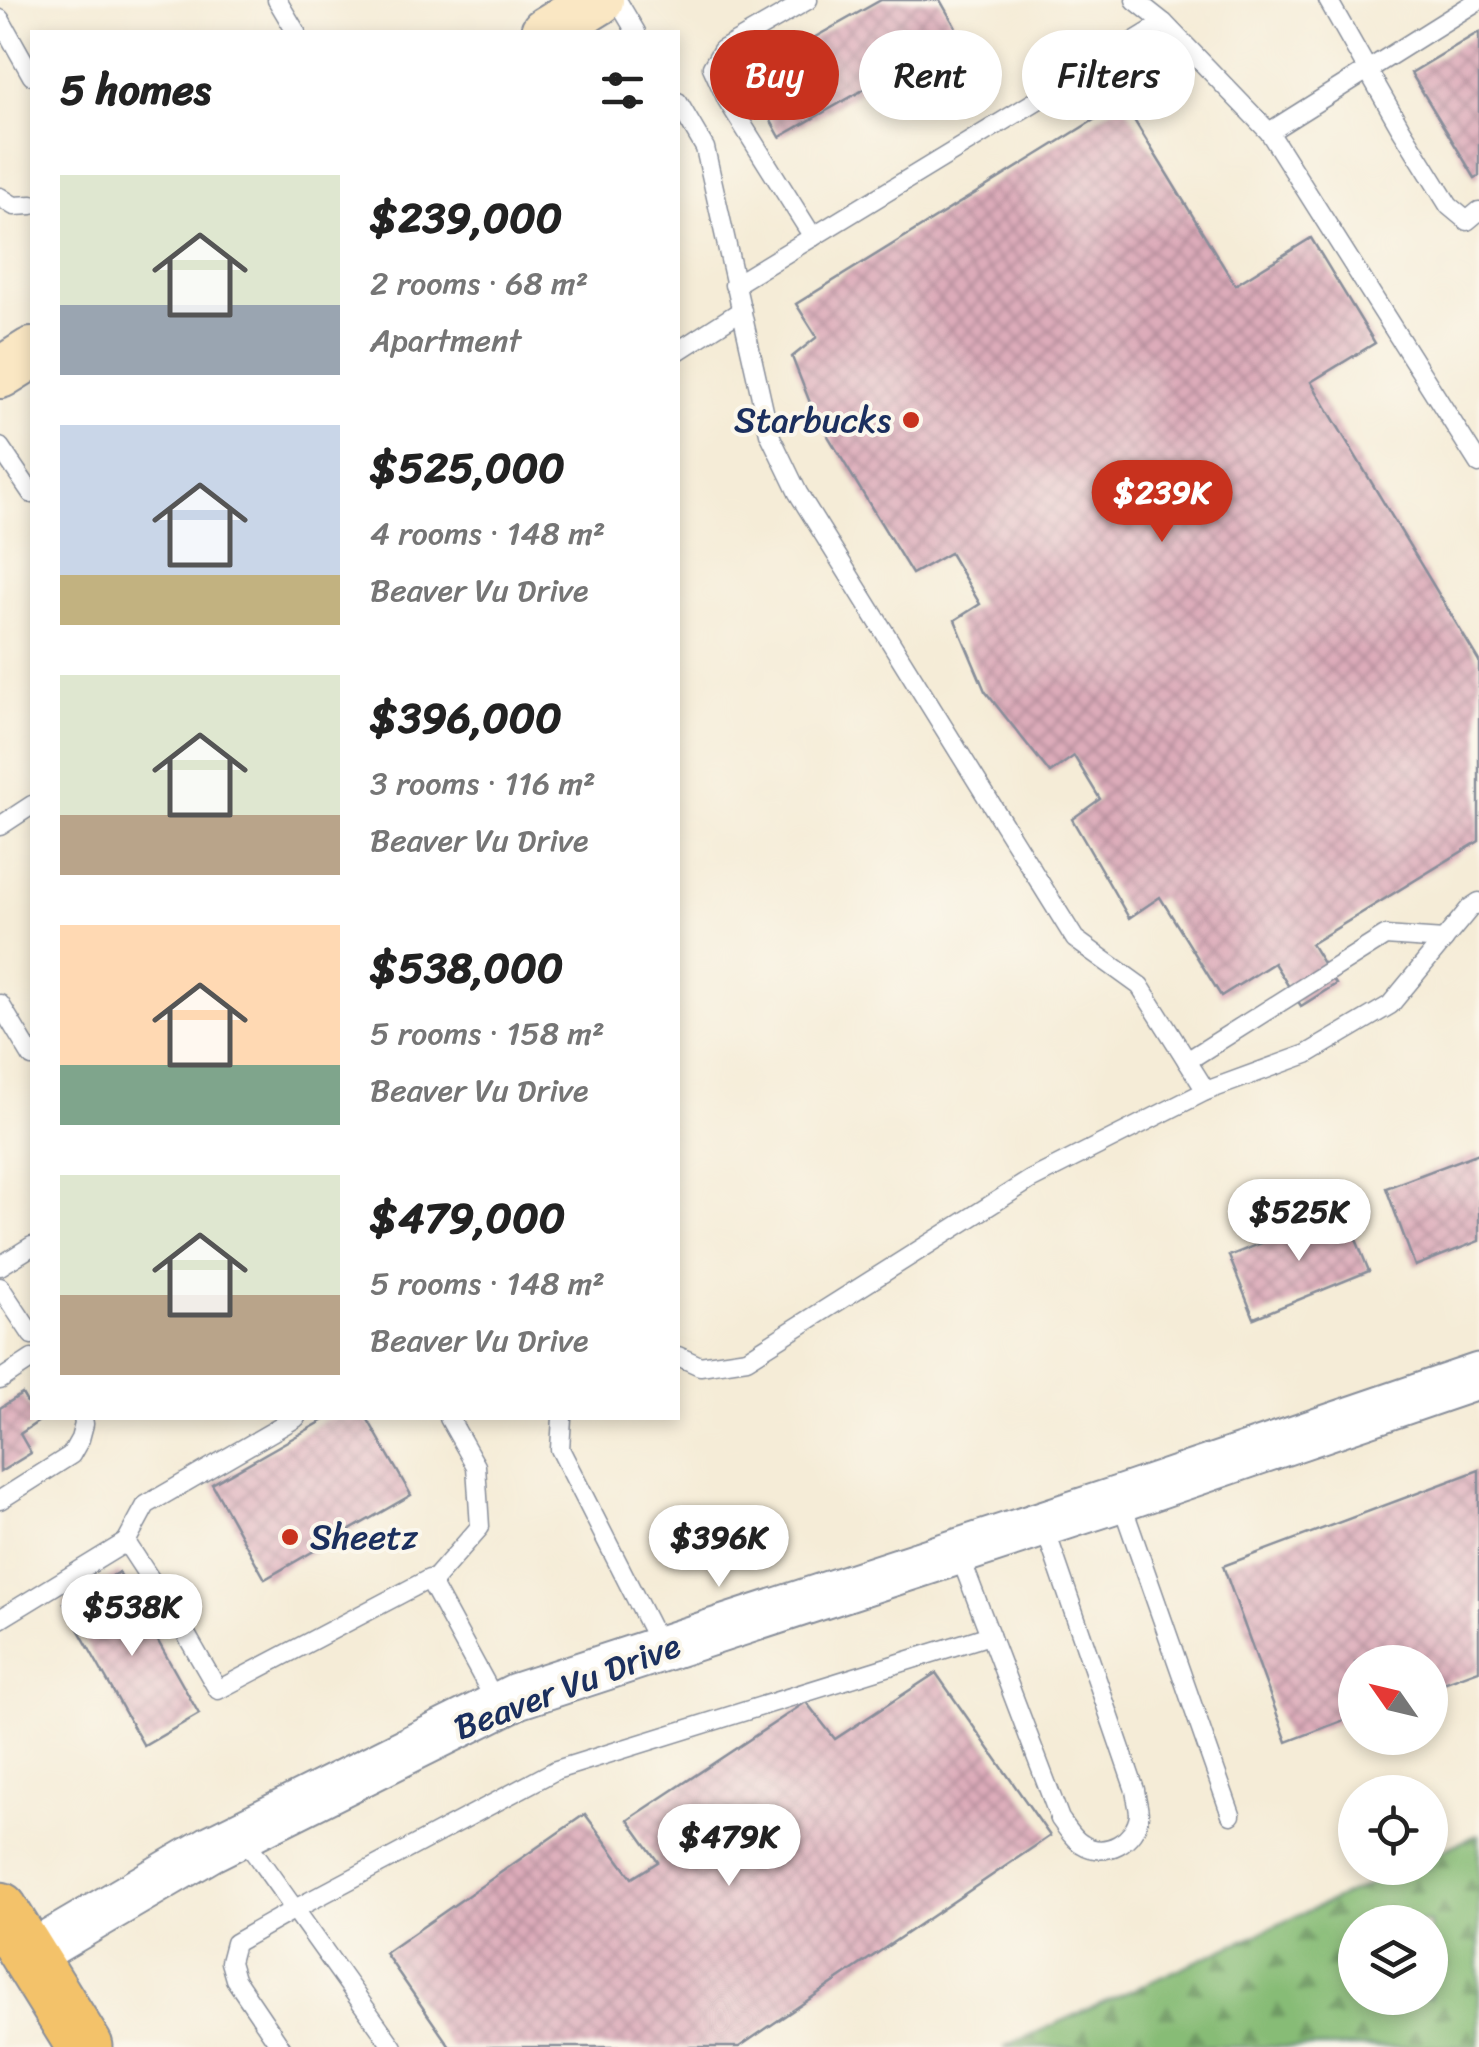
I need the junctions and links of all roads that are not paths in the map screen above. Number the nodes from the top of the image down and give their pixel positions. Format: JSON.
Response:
{"nodes":[{"id":1,"x":276,"y":0,"type":"edge"},
{"id":2,"x":598,"y":0,"type":"edge"},
{"id":3,"x":617,"y":0,"type":"edge"},
{"id":4,"x":808,"y":0,"type":"edge"},
{"id":5,"x":1134,"y":0,"type":"edge"},
{"id":6,"x":1328,"y":0,"type":"edge"},
{"id":7,"x":1479,"y":0,"type":"edge"},
{"id":8,"x":0,"y":19,"type":"edge"},
{"id":9,"x":1164,"y":23,"type":"junction"},
{"id":10,"x":295,"y":30,"type":"edge"},
{"id":11,"x":549,"y":30,"type":"edge"},
{"id":12,"x":635,"y":30,"type":"edge"},
{"id":13,"x":1368,"y":70,"type":"junction"},
{"id":14,"x":30,"y":72,"type":"edge"},
{"id":15,"x":680,"y":106,"type":"edge"},
{"id":16,"x":1269,"y":132,"type":"junction"},
{"id":17,"x":0,"y":197,"type":"edge"},
{"id":18,"x":30,"y":205,"type":"edge"},
{"id":19,"x":1479,"y":211,"type":"edge"},
{"id":20,"x":813,"y":237,"type":"junction"},
{"id":21,"x":734,"y":285,"type":"junction"},
{"id":22,"x":742,"y":310,"type":"junction"},
{"id":23,"x":680,"y":350,"type":"edge"},
{"id":24,"x":30,"y":354,"type":"edge"},
{"id":25,"x":0,"y":373,"type":"edge"},
{"id":26,"x":0,"y":446,"type":"edge"},
{"id":27,"x":1479,"y":464,"type":"edge"},
{"id":28,"x":30,"y":491,"type":"edge"},
{"id":29,"x":30,"y":805,"type":"edge"},
{"id":30,"x":0,"y":826,"type":"edge"},
{"id":31,"x":1479,"y":902,"type":"edge"},
{"id":32,"x":1444,"y":940,"type":"junction"},
{"id":33,"x":0,"y":1004,"type":"edge"},
{"id":34,"x":30,"y":1055,"type":"edge"},
{"id":35,"x":1186,"y":1060,"type":"junction"},
{"id":36,"x":1206,"y":1091,"type":"junction"},
{"id":37,"x":30,"y":1247,"type":"edge"},
{"id":38,"x":0,"y":1266,"type":"edge"},
{"id":39,"x":0,"y":1287,"type":"edge"},
{"id":40,"x":30,"y":1333,"type":"edge"},
{"id":41,"x":680,"y":1357,"type":"edge"},
{"id":42,"x":30,"y":1360,"type":"edge"},
{"id":43,"x":1479,"y":1376,"type":"edge"},
{"id":44,"x":0,"y":1380,"type":"edge"},
{"id":45,"x":83,"y":1420,"type":"edge"},
{"id":46,"x":293,"y":1420,"type":"edge"},
{"id":47,"x":450,"y":1420,"type":"edge"},
{"id":48,"x":562,"y":1420,"type":"edge"},
{"id":49,"x":1120,"y":1499,"type":"junction"},
{"id":50,"x":0,"y":1500,"type":"edge"},
{"id":51,"x":1042,"y":1523,"type":"junction"},
{"id":52,"x":126,"y":1542,"type":"junction"},
{"id":53,"x":958,"y":1550,"type":"junction"},
{"id":54,"x":431,"y":1583,"type":"junction"},
{"id":55,"x":0,"y":1619,"type":"edge"},
{"id":56,"x":990,"y":1635,"type":"junction"},
{"id":57,"x":662,"y":1648,"type":"junction"},
{"id":58,"x":497,"y":1704,"type":"junction"},
{"id":59,"x":1232,"y":1815,"type":"dead end"},
{"id":60,"x":241,"y":1834,"type":"junction"},
{"id":61,"x":295,"y":1909,"type":"junction"},
{"id":62,"x":0,"y":1910,"type":"edge"},
{"id":63,"x":21,"y":1961,"type":"junction"},
{"id":64,"x":85,"y":2047,"type":"edge"},
{"id":65,"x":282,"y":2047,"type":"edge"},
{"id":66,"x":393,"y":2047,"type":"edge"}],
"edges":[{"from":1,"to":10,"type":"lane"},
{"from":2,"to":11,"type":"main road"},
{"from":3,"to":12,"type":"lane"},
{"from":4,"to":20,"type":"lane"},
{"from":5,"to":9,"type":"lane"},
{"from":6,"to":13,"type":"lane"},
{"from":7,"to":13,"type":"lane"},
{"from":8,"to":14,"type":"lane"},
{"from":9,"to":16,"type":"lane"},
{"from":9,"to":20,"type":"lane"},
{"from":13,"to":16,"type":"lane"},
{"from":13,"to":19,"type":"lane"},
{"from":15,"to":21,"type":"lane"},
{"from":16,"to":27,"type":"lane"},
{"from":17,"to":18,"type":"lane"},
{"from":20,"to":21,"type":"lane"},
{"from":21,"to":22,"type":"lane"},
{"from":22,"to":23,"type":"lane"},
{"from":22,"to":35,"type":"lane"},
{"from":24,"to":25,"type":"main road"},
{"from":26,"to":28,"type":"lane"},
{"from":29,"to":30,"type":"lane"},
{"from":31,"to":32,"type":"lane"},
{"from":32,"to":35,"type":"lane"},
{"from":32,"to":36,"type":"lane"},
{"from":33,"to":34,"type":"lane"},
{"from":35,"to":36,"type":"lane"},
{"from":36,"to":41,"type":"lane"},
{"from":37,"to":38,"type":"lane"},
{"from":39,"to":40,"type":"lane"},
{"from":42,"to":44,"type":"lane"},
{"from":43,"to":49,"type":"street","name":"Beaver Vu Drive"},
{"from":45,"to":50,"type":"lane"},
{"from":46,"to":52,"type":"lane"},
{"from":47,"to":54,"type":"lane"},
{"from":48,"to":57,"type":"lane"},
{"from":49,"to":51,"type":"street","name":"Beaver Vu Drive"},
{"from":49,"to":59,"type":"lane"},
{"from":51,"to":53,"type":"street","name":"Beaver Vu Drive"},
{"from":51,"to":56,"type":"lane"},
{"from":52,"to":54,"type":"lane"},
{"from":52,"to":55,"type":"lane"},
{"from":53,"to":56,"type":"lane"},
{"from":53,"to":57,"type":"street","name":"Beaver Vu Drive"},
{"from":54,"to":58,"type":"lane"},
{"from":56,"to":61,"type":"lane"},
{"from":57,"to":58,"type":"street","name":"Beaver Vu Drive"},
{"from":58,"to":60,"type":"street","name":"Beaver Vu Drive"},
{"from":60,"to":61,"type":"lane"},
{"from":60,"to":63,"type":"street","name":"Beaver Vu Drive"},
{"from":61,"to":65,"type":"lane"},
{"from":61,"to":66,"type":"lane"},
{"from":62,"to":63,"type":"main road"},
{"from":63,"to":64,"type":"main road"}]}
